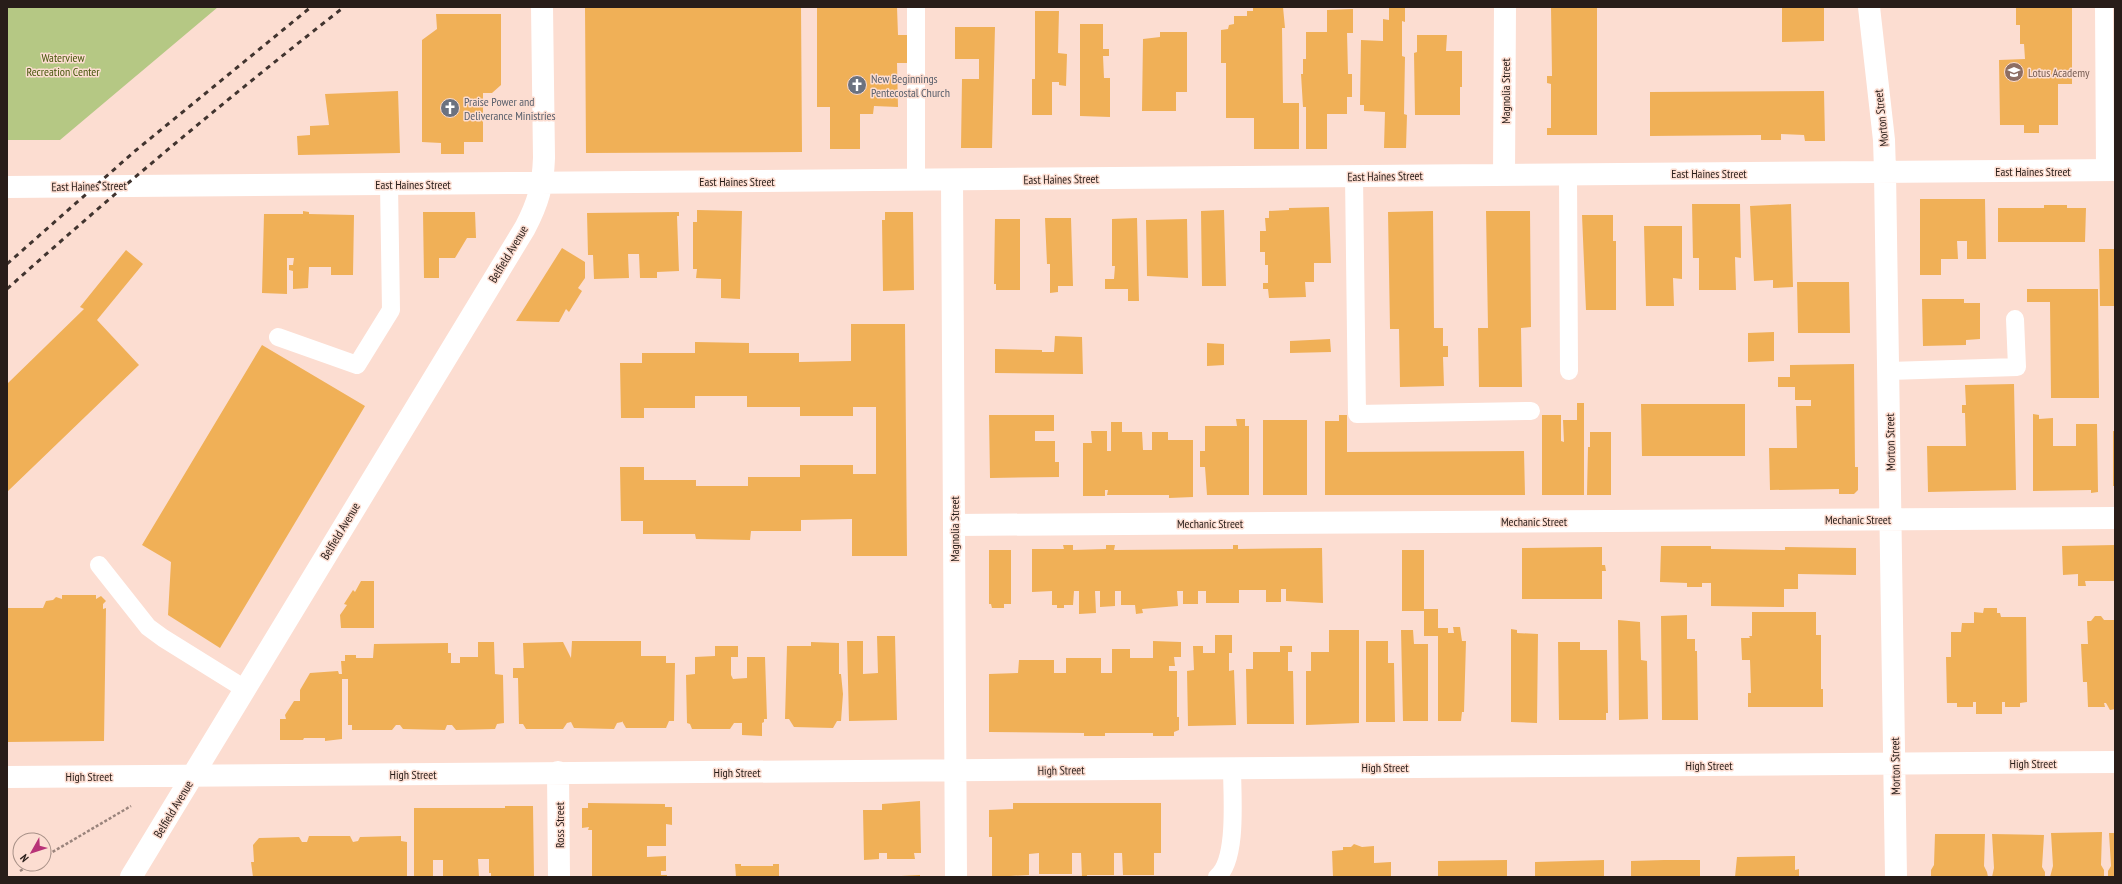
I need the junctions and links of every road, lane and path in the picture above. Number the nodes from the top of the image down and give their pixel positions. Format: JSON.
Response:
{"nodes":[{"id":1,"x":542,"y":7,"type":"edge"},
{"id":2,"x":916,"y":7,"type":"edge"},
{"id":3,"x":1505,"y":7,"type":"edge"},
{"id":4,"x":1869,"y":7,"type":"edge"},
{"id":5,"x":2104,"y":7,"type":"edge"},
{"id":6,"x":2110,"y":170,"type":"edge"},
{"id":7,"x":1885,"y":172,"type":"junction"},
{"id":8,"x":1504,"y":174,"type":"junction"},
{"id":9,"x":1568,"y":174,"type":"junction"},
{"id":10,"x":1354,"y":176,"type":"junction"},
{"id":11,"x":916,"y":180,"type":"junction"},
{"id":12,"x":952,"y":180,"type":"junction"},
{"id":13,"x":543,"y":183,"type":"junction"},
{"id":14,"x":389,"y":184,"type":"junction"},
{"id":15,"x":7,"y":187,"type":"edge"},
{"id":16,"x":2015,"y":319,"type":"dead end"},
{"id":17,"x":278,"y":337,"type":"dead end"},
{"id":18,"x":1569,"y":371,"type":"dead end"},
{"id":19,"x":1889,"y":371,"type":"junction"},
{"id":20,"x":1531,"y":411,"type":"dead end"},
{"id":21,"x":2115,"y":518,"type":"edge"},
{"id":22,"x":1891,"y":519,"type":"junction"},
{"id":23,"x":954,"y":525,"type":"junction"},
{"id":24,"x":99,"y":565,"type":"dead end"},
{"id":25,"x":245,"y":689,"type":"junction"},
{"id":26,"x":2115,"y":762,"type":"edge"},
{"id":27,"x":1894,"y":763,"type":"junction"},
{"id":28,"x":1232,"y":768,"type":"junction"},
{"id":29,"x":956,"y":771,"type":"junction"},
{"id":30,"x":558,"y":772,"type":"junction"},
{"id":31,"x":193,"y":776,"type":"junction"},
{"id":32,"x":7,"y":777,"type":"edge"},
{"id":33,"x":131,"y":806,"type":"dead end"},
{"id":34,"x":52,"y":852,"type":"edge"},
{"id":35,"x":1227,"y":861,"type":"junction"},
{"id":36,"x":131,"y":877,"type":"edge"},
{"id":37,"x":559,"y":877,"type":"edge"},
{"id":38,"x":956,"y":877,"type":"edge"},
{"id":39,"x":1217,"y":877,"type":"edge"},
{"id":40,"x":1235,"y":877,"type":"edge"},
{"id":41,"x":1896,"y":877,"type":"edge"}],
"edges":[{"from":1,"to":13,"type":"street","name":"Belfield Avenue"},
{"from":2,"to":11,"type":"lane"},
{"from":3,"to":8,"type":"street","name":"Magnolia Street"},
{"from":4,"to":7,"type":"street","name":"Morton Street"},
{"from":5,"to":6,"type":"lane"},
{"from":6,"to":7,"type":"street","name":"East Haines Street"},
{"from":7,"to":9,"type":"street","name":"East Haines Street"},
{"from":7,"to":19,"type":"street","name":"Morton Street"},
{"from":8,"to":9,"type":"street","name":"East Haines Street"},
{"from":8,"to":10,"type":"street","name":"East Haines Street"},
{"from":9,"to":18,"type":"lane"},
{"from":10,"to":12,"type":"street","name":"East Haines Street"},
{"from":10,"to":20,"type":"lane"},
{"from":11,"to":12,"type":"street","name":"East Haines Street"},
{"from":11,"to":13,"type":"street","name":"East Haines Street"},
{"from":12,"to":23,"type":"street","name":"Magnolia Street"},
{"from":13,"to":14,"type":"street","name":"East Haines Street"},
{"from":13,"to":25,"type":"street","name":"Belfield Avenue"},
{"from":14,"to":15,"type":"street","name":"East Haines Street"},
{"from":14,"to":17,"type":"lane"},
{"from":16,"to":19,"type":"lane"},
{"from":19,"to":22,"type":"street","name":"Morton Street"},
{"from":21,"to":22,"type":"street","name":"Mechanic Street"},
{"from":22,"to":23,"type":"street","name":"Mechanic Street"},
{"from":22,"to":27,"type":"street","name":"Morton Street"},
{"from":23,"to":29,"type":"street","name":"Magnolia Street"},
{"from":24,"to":25,"type":"lane"},
{"from":25,"to":31,"type":"street","name":"Belfield Avenue"},
{"from":26,"to":27,"type":"street","name":"High Street"},
{"from":27,"to":28,"type":"street","name":"High Street"},
{"from":27,"to":41,"type":"street","name":"Morton Street"},
{"from":28,"to":29,"type":"street","name":"High Street"},
{"from":28,"to":35,"type":"lane"},
{"from":29,"to":30,"type":"street","name":"High Street"},
{"from":29,"to":38,"type":"street","name":"Magnolia Street"},
{"from":30,"to":31,"type":"street","name":"High Street"},
{"from":30,"to":37,"type":"street","name":"Ross Street"},
{"from":31,"to":32,"type":"street","name":"High Street"},
{"from":31,"to":36,"type":"street","name":"Belfield Avenue"},
{"from":33,"to":34,"type":"path"},
{"from":35,"to":39,"type":"lane"},
{"from":35,"to":40,"type":"lane"}]}
